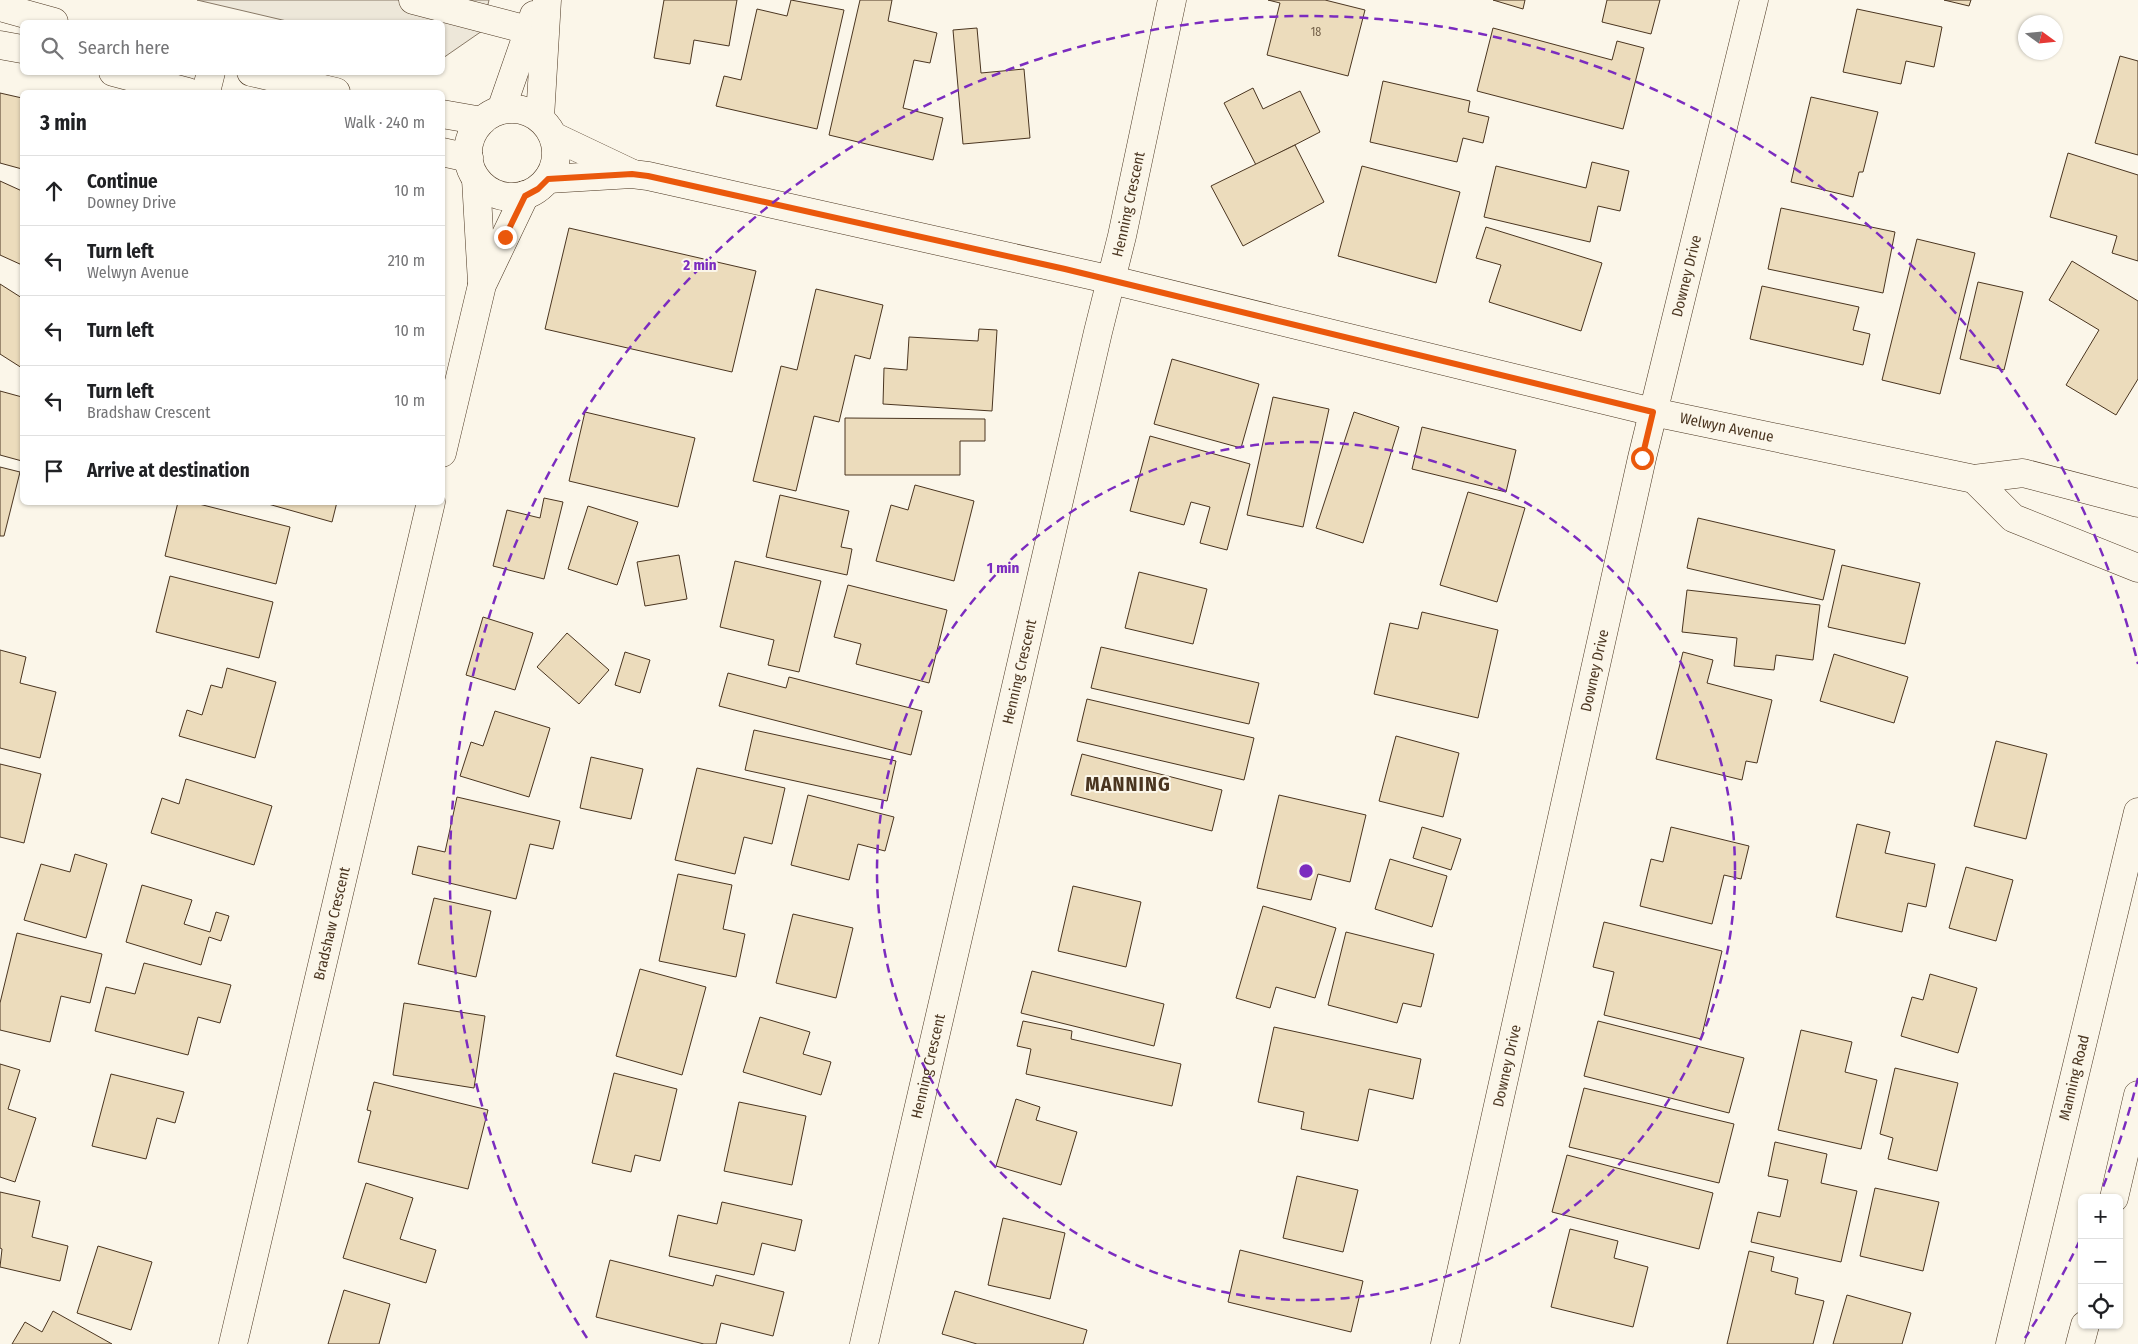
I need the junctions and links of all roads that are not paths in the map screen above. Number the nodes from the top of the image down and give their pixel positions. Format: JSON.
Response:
{"nodes":[{"id":1,"x":413,"y":0,"type":"edge"},
{"id":2,"x":540,"y":0,"type":"edge"},
{"id":3,"x":547,"y":0,"type":"edge"},
{"id":4,"x":1172,"y":0,"type":"edge"},
{"id":5,"x":1754,"y":0,"type":"edge"},
{"id":6,"x":0,"y":7,"type":"edge"},
{"id":7,"x":47,"y":20,"type":"edge"},
{"id":8,"x":528,"y":30,"type":"junction"},
{"id":9,"x":0,"y":45,"type":"edge"},
{"id":10,"x":20,"y":49,"type":"edge"},
{"id":11,"x":124,"y":75,"type":"edge"},
{"id":12,"x":210,"y":75,"type":"edge"},
{"id":13,"x":264,"y":75,"type":"edge"},
{"id":14,"x":180,"y":90,"type":"edge"},
{"id":15,"x":206,"y":90,"type":"edge"},
{"id":16,"x":328,"y":90,"type":"edge"},
{"id":17,"x":445,"y":114,"type":"edge"},
{"id":18,"x":492,"y":115,"type":"junction"},
{"id":19,"x":546,"y":127,"type":"junction"},
{"id":20,"x":445,"y":154,"type":"edge"},
{"id":21,"x":473,"y":169,"type":"junction"},
{"id":22,"x":632,"y":174,"type":"junction"},
{"id":23,"x":548,"y":179,"type":"junction"},
{"id":24,"x":525,"y":196,"type":"junction"},
{"id":25,"x":1112,"y":280,"type":"junction"},
{"id":26,"x":482,"y":285,"type":"junction"},
{"id":27,"x":1653,"y":412,"type":"junction"},
{"id":28,"x":445,"y":440,"type":"edge"},
{"id":29,"x":1974,"y":479,"type":"junction"},
{"id":30,"x":2138,"y":503,"type":"edge"},
{"id":31,"x":430,"y":505,"type":"edge"},
{"id":32,"x":2138,"y":568,"type":"edge"},
{"id":33,"x":2138,"y":812,"type":"edge"},
{"id":34,"x":2138,"y":1095,"type":"edge"},
{"id":35,"x":2115,"y":1194,"type":"edge"},
{"id":36,"x":2084,"y":1329,"type":"edge"},
{"id":37,"x":233,"y":1344,"type":"edge"},
{"id":38,"x":864,"y":1344,"type":"edge"},
{"id":39,"x":1445,"y":1344,"type":"edge"},
{"id":40,"x":2010,"y":1344,"type":"edge"},
{"id":41,"x":2080,"y":1344,"type":"edge"}],
"edges":[{"from":1,"to":8,"type":"street"},
{"from":2,"to":8,"type":"street"},
{"from":3,"to":19,"type":"street"},
{"from":4,"to":25,"type":"street","name":"Henning Crescent"},
{"from":5,"to":27,"type":"street","name":"Downey Drive"},
{"from":6,"to":7,"type":"street"},
{"from":8,"to":18,"type":"street"},
{"from":9,"to":10,"type":"street"},
{"from":11,"to":14,"type":"street"},
{"from":12,"to":15,"type":"street"},
{"from":13,"to":16,"type":"street"},
{"from":17,"to":18,"type":"street"},
{"from":18,"to":19,"type":"street"},
{"from":18,"to":21,"type":"street"},
{"from":19,"to":22,"type":"street","name":"Welwyn Avenue"},
{"from":19,"to":23,"type":"street"},
{"from":20,"to":21,"type":"street"},
{"from":21,"to":24,"type":"street"},
{"from":21,"to":26,"type":"street"},
{"from":22,"to":23,"type":"street","name":"Welwyn Avenue"},
{"from":22,"to":25,"type":"street","name":"Welwyn Avenue"},
{"from":23,"to":24,"type":"street"},
{"from":24,"to":26,"type":"street"},
{"from":25,"to":27,"type":"street","name":"Welwyn Avenue"},
{"from":25,"to":38,"type":"street","name":"Henning Crescent"},
{"from":26,"to":28,"type":"street"},
{"from":27,"to":29,"type":"street","name":"Welwyn Avenue"},
{"from":27,"to":39,"type":"street","name":"Downey Drive"},
{"from":29,"to":30,"type":"street","name":"Welwyn Avenue"},
{"from":29,"to":32,"type":"street"},
{"from":31,"to":37,"type":"street","name":"Bradshaw Crescent"},
{"from":33,"to":40,"type":"street","name":"Manning Road"},
{"from":34,"to":35,"type":"street"},
{"from":36,"to":41,"type":"street"}]}
